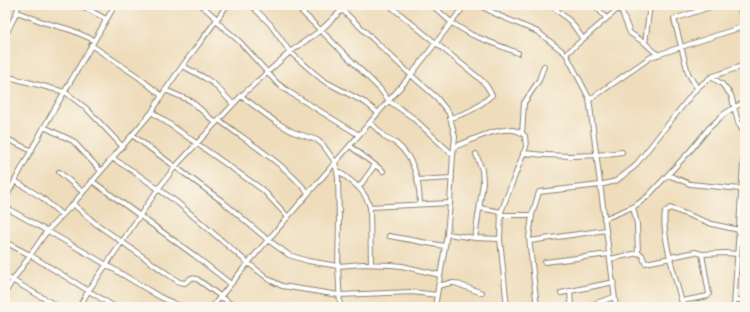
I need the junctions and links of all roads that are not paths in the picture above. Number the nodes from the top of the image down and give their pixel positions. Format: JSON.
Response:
{"nodes":[{"id":1,"x":18,"y":5,"type":"edge"},
{"id":2,"x":80,"y":5,"type":"edge"},
{"id":3,"x":115,"y":5,"type":"edge"},
{"id":4,"x":201,"y":5,"type":"edge"},
{"id":5,"x":227,"y":5,"type":"edge"},
{"id":6,"x":251,"y":5,"type":"edge"},
{"id":7,"x":295,"y":5,"type":"edge"},
{"id":8,"x":337,"y":5,"type":"edge"},
{"id":9,"x":347,"y":5,"type":"edge"},
{"id":10,"x":389,"y":5,"type":"edge"},
{"id":11,"x":432,"y":5,"type":"edge"},
{"id":12,"x":465,"y":5,"type":"edge"},
{"id":13,"x":479,"y":5,"type":"edge"},
{"id":14,"x":551,"y":5,"type":"edge"},
{"id":15,"x":595,"y":5,"type":"edge"},
{"id":16,"x":650,"y":5,"type":"edge"},
{"id":17,"x":716,"y":5,"type":"edge"},
{"id":18,"x":739,"y":5,"type":"edge"},
{"id":19,"x":619,"y":6,"type":"edge"},
{"id":20,"x":710,"y":6,"type":"edge"},
{"id":21,"x":342,"y":10,"type":"junction"},
{"id":22,"x":16,"y":12,"type":"junction"},
{"id":23,"x":606,"y":18,"type":"junction"},
{"id":24,"x":106,"y":19,"type":"junction"},
{"id":25,"x":217,"y":20,"type":"junction"},
{"id":26,"x":452,"y":23,"type":"junction"},
{"id":27,"x":745,"y":26,"type":"edge"},
{"id":28,"x":321,"y":30,"type":"junction"},
{"id":29,"x":5,"y":36,"type":"edge"},
{"id":30,"x":584,"y":38,"type":"junction"},
{"id":31,"x":94,"y":40,"type":"junction"},
{"id":32,"x":645,"y":43,"type":"junction"},
{"id":33,"x":435,"y":44,"type":"junction"},
{"id":34,"x":91,"y":45,"type":"junction"},
{"id":35,"x":682,"y":47,"type":"junction"},
{"id":36,"x":290,"y":52,"type":"junction"},
{"id":37,"x":518,"y":53,"type":"dead end"},
{"id":38,"x":566,"y":54,"type":"junction"},
{"id":39,"x":658,"y":55,"type":"junction"},
{"id":40,"x":745,"y":65,"type":"edge"},
{"id":41,"x":182,"y":66,"type":"junction"},
{"id":42,"x":544,"y":66,"type":"dead end"},
{"id":43,"x":268,"y":74,"type":"junction"},
{"id":44,"x":411,"y":75,"type":"junction"},
{"id":45,"x":5,"y":76,"type":"edge"},
{"id":46,"x":711,"y":77,"type":"junction"},
{"id":47,"x":697,"y":88,"type":"junction"},
{"id":48,"x":165,"y":90,"type":"junction"},
{"id":49,"x":65,"y":92,"type":"junction"},
{"id":50,"x":161,"y":95,"type":"junction"},
{"id":51,"x":242,"y":96,"type":"junction"},
{"id":52,"x":589,"y":100,"type":"junction"},
{"id":53,"x":389,"y":101,"type":"junction"},
{"id":54,"x":745,"y":102,"type":"edge"},
{"id":55,"x":233,"y":104,"type":"junction"},
{"id":56,"x":735,"y":107,"type":"junction"},
{"id":57,"x":152,"y":112,"type":"junction"},
{"id":58,"x":378,"y":113,"type":"junction"},
{"id":59,"x":450,"y":118,"type":"junction"},
{"id":60,"x":218,"y":121,"type":"junction"},
{"id":61,"x":370,"y":123,"type":"junction"},
{"id":62,"x":44,"y":127,"type":"junction"},
{"id":63,"x":522,"y":134,"type":"junction"},
{"id":64,"x":132,"y":135,"type":"junction"},
{"id":65,"x":359,"y":135,"type":"junction"},
{"id":66,"x":745,"y":135,"type":"edge"},
{"id":67,"x":5,"y":138,"type":"edge"},
{"id":68,"x":196,"y":144,"type":"junction"},
{"id":69,"x":122,"y":146,"type":"junction"},
{"id":70,"x":350,"y":146,"type":"junction"},
{"id":71,"x":454,"y":147,"type":"junction"},
{"id":72,"x":32,"y":150,"type":"junction"},
{"id":73,"x":622,"y":152,"type":"dead end"},
{"id":74,"x":524,"y":153,"type":"junction"},
{"id":75,"x":745,"y":153,"type":"edge"},
{"id":76,"x":476,"y":154,"type":"dead end"},
{"id":77,"x":453,"y":155,"type":"junction"},
{"id":78,"x":596,"y":156,"type":"junction"},
{"id":79,"x":112,"y":158,"type":"junction"},
{"id":80,"x":335,"y":162,"type":"junction"},
{"id":81,"x":375,"y":165,"type":"junction"},
{"id":82,"x":175,"y":167,"type":"junction"},
{"id":83,"x":337,"y":170,"type":"junction"},
{"id":84,"x":101,"y":171,"type":"junction"},
{"id":85,"x":383,"y":171,"type":"dead end"},
{"id":86,"x":60,"y":172,"type":"dead end"},
{"id":87,"x":668,"y":175,"type":"junction"},
{"id":88,"x":452,"y":178,"type":"junction"},
{"id":89,"x":418,"y":180,"type":"junction"},
{"id":90,"x":14,"y":181,"type":"junction"},
{"id":91,"x":92,"y":181,"type":"junction"},
{"id":92,"x":600,"y":186,"type":"junction"},
{"id":93,"x":359,"y":187,"type":"junction"},
{"id":94,"x":741,"y":189,"type":"junction"},
{"id":95,"x":158,"y":190,"type":"junction"},
{"id":96,"x":82,"y":192,"type":"junction"},
{"id":97,"x":308,"y":193,"type":"junction"},
{"id":98,"x":5,"y":199,"type":"edge"},
{"id":99,"x":450,"y":202,"type":"junction"},
{"id":100,"x":420,"y":203,"type":"junction"},
{"id":101,"x":73,"y":204,"type":"junction"},
{"id":102,"x":5,"y":207,"type":"edge"},
{"id":103,"x":370,"y":207,"type":"junction"},
{"id":104,"x":633,"y":207,"type":"junction"},
{"id":105,"x":480,"y":208,"type":"junction"},
{"id":106,"x":500,"y":213,"type":"junction"},
{"id":107,"x":62,"y":215,"type":"junction"},
{"id":108,"x":532,"y":215,"type":"junction"},
{"id":109,"x":141,"y":216,"type":"junction"},
{"id":110,"x":288,"y":217,"type":"junction"},
{"id":111,"x":604,"y":219,"type":"junction"},
{"id":112,"x":606,"y":230,"type":"junction"},
{"id":113,"x":739,"y":230,"type":"junction"},
{"id":114,"x":47,"y":232,"type":"junction"},
{"id":115,"x":447,"y":234,"type":"junction"},
{"id":116,"x":389,"y":236,"type":"dead end"},
{"id":117,"x":475,"y":238,"type":"junction"},
{"id":118,"x":500,"y":239,"type":"junction"},
{"id":119,"x":268,"y":240,"type":"junction"},
{"id":120,"x":123,"y":241,"type":"junction"},
{"id":121,"x":530,"y":241,"type":"junction"},
{"id":122,"x":5,"y":242,"type":"edge"},
{"id":123,"x":444,"y":246,"type":"junction"},
{"id":124,"x":638,"y":253,"type":"junction"},
{"id":125,"x":702,"y":254,"type":"junction"},
{"id":126,"x":737,"y":254,"type":"junction"},
{"id":127,"x":30,"y":255,"type":"junction"},
{"id":128,"x":610,"y":256,"type":"junction"},
{"id":129,"x":671,"y":257,"type":"junction"},
{"id":130,"x":545,"y":262,"type":"dead end"},
{"id":131,"x":248,"y":263,"type":"junction"},
{"id":132,"x":371,"y":264,"type":"junction"},
{"id":133,"x":107,"y":265,"type":"junction"},
{"id":134,"x":338,"y":266,"type":"junction"},
{"id":135,"x":440,"y":275,"type":"junction"},
{"id":136,"x":5,"y":276,"type":"edge"},
{"id":137,"x":13,"y":280,"type":"junction"},
{"id":138,"x":614,"y":282,"type":"junction"},
{"id":139,"x":231,"y":284,"type":"junction"},
{"id":140,"x":438,"y":286,"type":"junction"},
{"id":141,"x":89,"y":290,"type":"junction"},
{"id":142,"x":570,"y":291,"type":"junction"},
{"id":143,"x":5,"y":293,"type":"edge"},
{"id":144,"x":482,"y":293,"type":"dead end"},
{"id":145,"x":561,"y":293,"type":"dead end"},
{"id":146,"x":340,"y":295,"type":"junction"},
{"id":147,"x":436,"y":295,"type":"junction"},
{"id":148,"x":221,"y":296,"type":"junction"},
{"id":149,"x":614,"y":297,"type":"junction"},
{"id":150,"x":745,"y":299,"type":"edge"},
{"id":151,"x":735,"y":300,"type":"junction"},
{"id":152,"x":682,"y":301,"type":"junction"},
{"id":153,"x":59,"y":307,"type":"edge"},
{"id":154,"x":79,"y":307,"type":"edge"},
{"id":155,"x":115,"y":307,"type":"edge"},
{"id":156,"x":182,"y":307,"type":"edge"},
{"id":157,"x":212,"y":307,"type":"edge"},
{"id":158,"x":235,"y":307,"type":"edge"},
{"id":159,"x":252,"y":307,"type":"edge"},
{"id":160,"x":256,"y":307,"type":"edge"},
{"id":161,"x":340,"y":307,"type":"edge"},
{"id":162,"x":437,"y":307,"type":"edge"},
{"id":163,"x":507,"y":307,"type":"edge"},
{"id":164,"x":537,"y":307,"type":"edge"},
{"id":165,"x":571,"y":307,"type":"edge"},
{"id":166,"x":585,"y":307,"type":"edge"},
{"id":167,"x":616,"y":307,"type":"edge"},
{"id":168,"x":683,"y":307,"type":"edge"},
{"id":169,"x":734,"y":307,"type":"edge"}],
"edges":[{"from":1,"to":22,"type":"street"},
{"from":2,"to":24,"type":"street"},
{"from":3,"to":24,"type":"street"},
{"from":4,"to":25,"type":"street"},
{"from":5,"to":25,"type":"street"},
{"from":6,"to":36,"type":"street"},
{"from":7,"to":28,"type":"street"},
{"from":8,"to":21,"type":"street"},
{"from":9,"to":21,"type":"street"},
{"from":10,"to":33,"type":"street"},
{"from":11,"to":26,"type":"street"},
{"from":12,"to":26,"type":"street"},
{"from":13,"to":38,"type":"street"},
{"from":14,"to":30,"type":"street"},
{"from":15,"to":23,"type":"street"},
{"from":16,"to":32,"type":"street"},
{"from":17,"to":20,"type":"street"},
{"from":18,"to":27,"type":"street"},
{"from":19,"to":23,"type":"street"},
{"from":19,"to":32,"type":"street"},
{"from":20,"to":35,"type":"street"},
{"from":21,"to":28,"type":"street"},
{"from":21,"to":44,"type":"street"},
{"from":22,"to":29,"type":"street"},
{"from":22,"to":31,"type":"street"},
{"from":23,"to":30,"type":"street"},
{"from":24,"to":31,"type":"street"},
{"from":25,"to":41,"type":"street"},
{"from":25,"to":43,"type":"street"},
{"from":26,"to":33,"type":"street"},
{"from":26,"to":37,"type":"street"},
{"from":27,"to":35,"type":"street"},
{"from":28,"to":36,"type":"street"},
{"from":28,"to":53,"type":"street"},
{"from":30,"to":38,"type":"street"},
{"from":31,"to":34,"type":"street"},
{"from":32,"to":39,"type":"street"},
{"from":33,"to":44,"type":"street"},
{"from":33,"to":59,"type":"street"},
{"from":34,"to":49,"type":"street"},
{"from":34,"to":50,"type":"street"},
{"from":35,"to":39,"type":"street"},
{"from":35,"to":47,"type":"street"},
{"from":36,"to":43,"type":"street"},
{"from":36,"to":58,"type":"street"},
{"from":38,"to":52,"type":"street"},
{"from":39,"to":52,"type":"street"},
{"from":40,"to":46,"type":"street"},
{"from":41,"to":48,"type":"street"},
{"from":41,"to":55,"type":"street"},
{"from":42,"to":63,"type":"street"},
{"from":43,"to":51,"type":"street"},
{"from":43,"to":65,"type":"street"},
{"from":44,"to":53,"type":"street"},
{"from":44,"to":59,"type":"street"},
{"from":45,"to":49,"type":"street"},
{"from":46,"to":47,"type":"street"},
{"from":46,"to":56,"type":"street"},
{"from":47,"to":92,"type":"street"},
{"from":48,"to":50,"type":"street"},
{"from":48,"to":60,"type":"street"},
{"from":49,"to":62,"type":"street"},
{"from":49,"to":69,"type":"street"},
{"from":50,"to":57,"type":"street"},
{"from":51,"to":55,"type":"street"},
{"from":51,"to":80,"type":"street"},
{"from":52,"to":78,"type":"street"},
{"from":53,"to":58,"type":"street"},
{"from":53,"to":77,"type":"street"},
{"from":54,"to":56,"type":"street"},
{"from":55,"to":60,"type":"street"},
{"from":56,"to":66,"type":"street"},
{"from":56,"to":87,"type":"street"},
{"from":57,"to":64,"type":"street"},
{"from":57,"to":68,"type":"street"},
{"from":58,"to":61,"type":"street"},
{"from":59,"to":71,"type":"street"},
{"from":60,"to":68,"type":"street"},
{"from":60,"to":97,"type":"street"},
{"from":61,"to":65,"type":"street"},
{"from":61,"to":89,"type":"street"},
{"from":62,"to":72,"type":"street"},
{"from":62,"to":84,"type":"street"},
{"from":63,"to":71,"type":"street"},
{"from":63,"to":74,"type":"street"},
{"from":64,"to":69,"type":"street"},
{"from":64,"to":82,"type":"street"},
{"from":65,"to":70,"type":"street"},
{"from":67,"to":72,"type":"street"},
{"from":68,"to":82,"type":"street"},
{"from":68,"to":110,"type":"street"},
{"from":69,"to":79,"type":"street"},
{"from":70,"to":80,"type":"street"},
{"from":70,"to":81,"type":"street"},
{"from":71,"to":77,"type":"street"},
{"from":72,"to":90,"type":"street"},
{"from":73,"to":78,"type":"street"},
{"from":74,"to":78,"type":"street"},
{"from":74,"to":106,"type":"street"},
{"from":75,"to":94,"type":"street"},
{"from":76,"to":105,"type":"street"},
{"from":77,"to":88,"type":"street"},
{"from":78,"to":92,"type":"street"},
{"from":79,"to":84,"type":"street"},
{"from":79,"to":95,"type":"street"},
{"from":80,"to":83,"type":"street"},
{"from":80,"to":97,"type":"street"},
{"from":81,"to":85,"type":"street"},
{"from":81,"to":93,"type":"street"},
{"from":82,"to":95,"type":"street"},
{"from":82,"to":119,"type":"street"},
{"from":83,"to":93,"type":"street"},
{"from":83,"to":134,"type":"street"},
{"from":84,"to":91,"type":"street"},
{"from":86,"to":96,"type":"street"},
{"from":87,"to":94,"type":"street"},
{"from":87,"to":104,"type":"street"},
{"from":88,"to":89,"type":"street"},
{"from":88,"to":99,"type":"street"},
{"from":89,"to":100,"type":"street"},
{"from":90,"to":98,"type":"street"},
{"from":90,"to":107,"type":"street"},
{"from":91,"to":96,"type":"street"},
{"from":91,"to":109,"type":"street"},
{"from":92,"to":108,"type":"street"},
{"from":92,"to":111,"type":"street"},
{"from":93,"to":103,"type":"street"},
{"from":94,"to":113,"type":"street"},
{"from":95,"to":109,"type":"street"},
{"from":95,"to":131,"type":"street"},
{"from":96,"to":101,"type":"street"},
{"from":97,"to":110,"type":"street"},
{"from":99,"to":100,"type":"street"},
{"from":99,"to":115,"type":"street"},
{"from":100,"to":103,"type":"street"},
{"from":101,"to":107,"type":"street"},
{"from":101,"to":120,"type":"street"},
{"from":102,"to":114,"type":"street"},
{"from":103,"to":132,"type":"street"},
{"from":104,"to":111,"type":"street"},
{"from":104,"to":124,"type":"street"},
{"from":105,"to":106,"type":"street"},
{"from":105,"to":117,"type":"street"},
{"from":106,"to":108,"type":"street"},
{"from":106,"to":118,"type":"street"},
{"from":107,"to":114,"type":"street"},
{"from":108,"to":121,"type":"street"},
{"from":109,"to":120,"type":"street"},
{"from":109,"to":139,"type":"street"},
{"from":110,"to":119,"type":"street"},
{"from":111,"to":112,"type":"street"},
{"from":112,"to":121,"type":"street"},
{"from":112,"to":128,"type":"street"},
{"from":113,"to":126,"type":"street"},
{"from":113,"to":129,"type":"street"},
{"from":114,"to":127,"type":"street"},
{"from":114,"to":133,"type":"street"},
{"from":115,"to":117,"type":"street"},
{"from":115,"to":123,"type":"street"},
{"from":116,"to":123,"type":"street"},
{"from":117,"to":118,"type":"street"},
{"from":118,"to":163,"type":"street"},
{"from":119,"to":131,"type":"street"},
{"from":119,"to":134,"type":"street"},
{"from":120,"to":133,"type":"street"},
{"from":120,"to":148,"type":"street"},
{"from":121,"to":164,"type":"street"},
{"from":122,"to":127,"type":"street"},
{"from":123,"to":135,"type":"street"},
{"from":124,"to":128,"type":"street"},
{"from":124,"to":129,"type":"street"},
{"from":125,"to":126,"type":"street"},
{"from":125,"to":129,"type":"street"},
{"from":125,"to":152,"type":"street"},
{"from":126,"to":151,"type":"street"},
{"from":127,"to":137,"type":"street"},
{"from":127,"to":141,"type":"street"},
{"from":128,"to":130,"type":"street"},
{"from":128,"to":138,"type":"street"},
{"from":129,"to":152,"type":"street"},
{"from":131,"to":139,"type":"street"},
{"from":131,"to":146,"type":"street"},
{"from":132,"to":134,"type":"street"},
{"from":132,"to":135,"type":"street"},
{"from":133,"to":141,"type":"street"},
{"from":133,"to":156,"type":"street"},
{"from":134,"to":146,"type":"street"},
{"from":135,"to":140,"type":"street"},
{"from":136,"to":137,"type":"street"},
{"from":137,"to":143,"type":"street"},
{"from":137,"to":153,"type":"street"},
{"from":138,"to":142,"type":"street"},
{"from":138,"to":149,"type":"street"},
{"from":139,"to":148,"type":"street"},
{"from":140,"to":144,"type":"street"},
{"from":140,"to":147,"type":"street"},
{"from":141,"to":154,"type":"street"},
{"from":141,"to":155,"type":"street"},
{"from":142,"to":145,"type":"street"},
{"from":142,"to":165,"type":"street"},
{"from":146,"to":147,"type":"street"},
{"from":146,"to":161,"type":"street"},
{"from":147,"to":162,"type":"street"},
{"from":148,"to":157,"type":"street"},
{"from":148,"to":158,"type":"street"},
{"from":149,"to":166,"type":"street"},
{"from":149,"to":167,"type":"street"},
{"from":150,"to":151,"type":"street"},
{"from":151,"to":169,"type":"street"},
{"from":152,"to":168,"type":"street"},
{"from":159,"to":160,"type":"street"}]}
